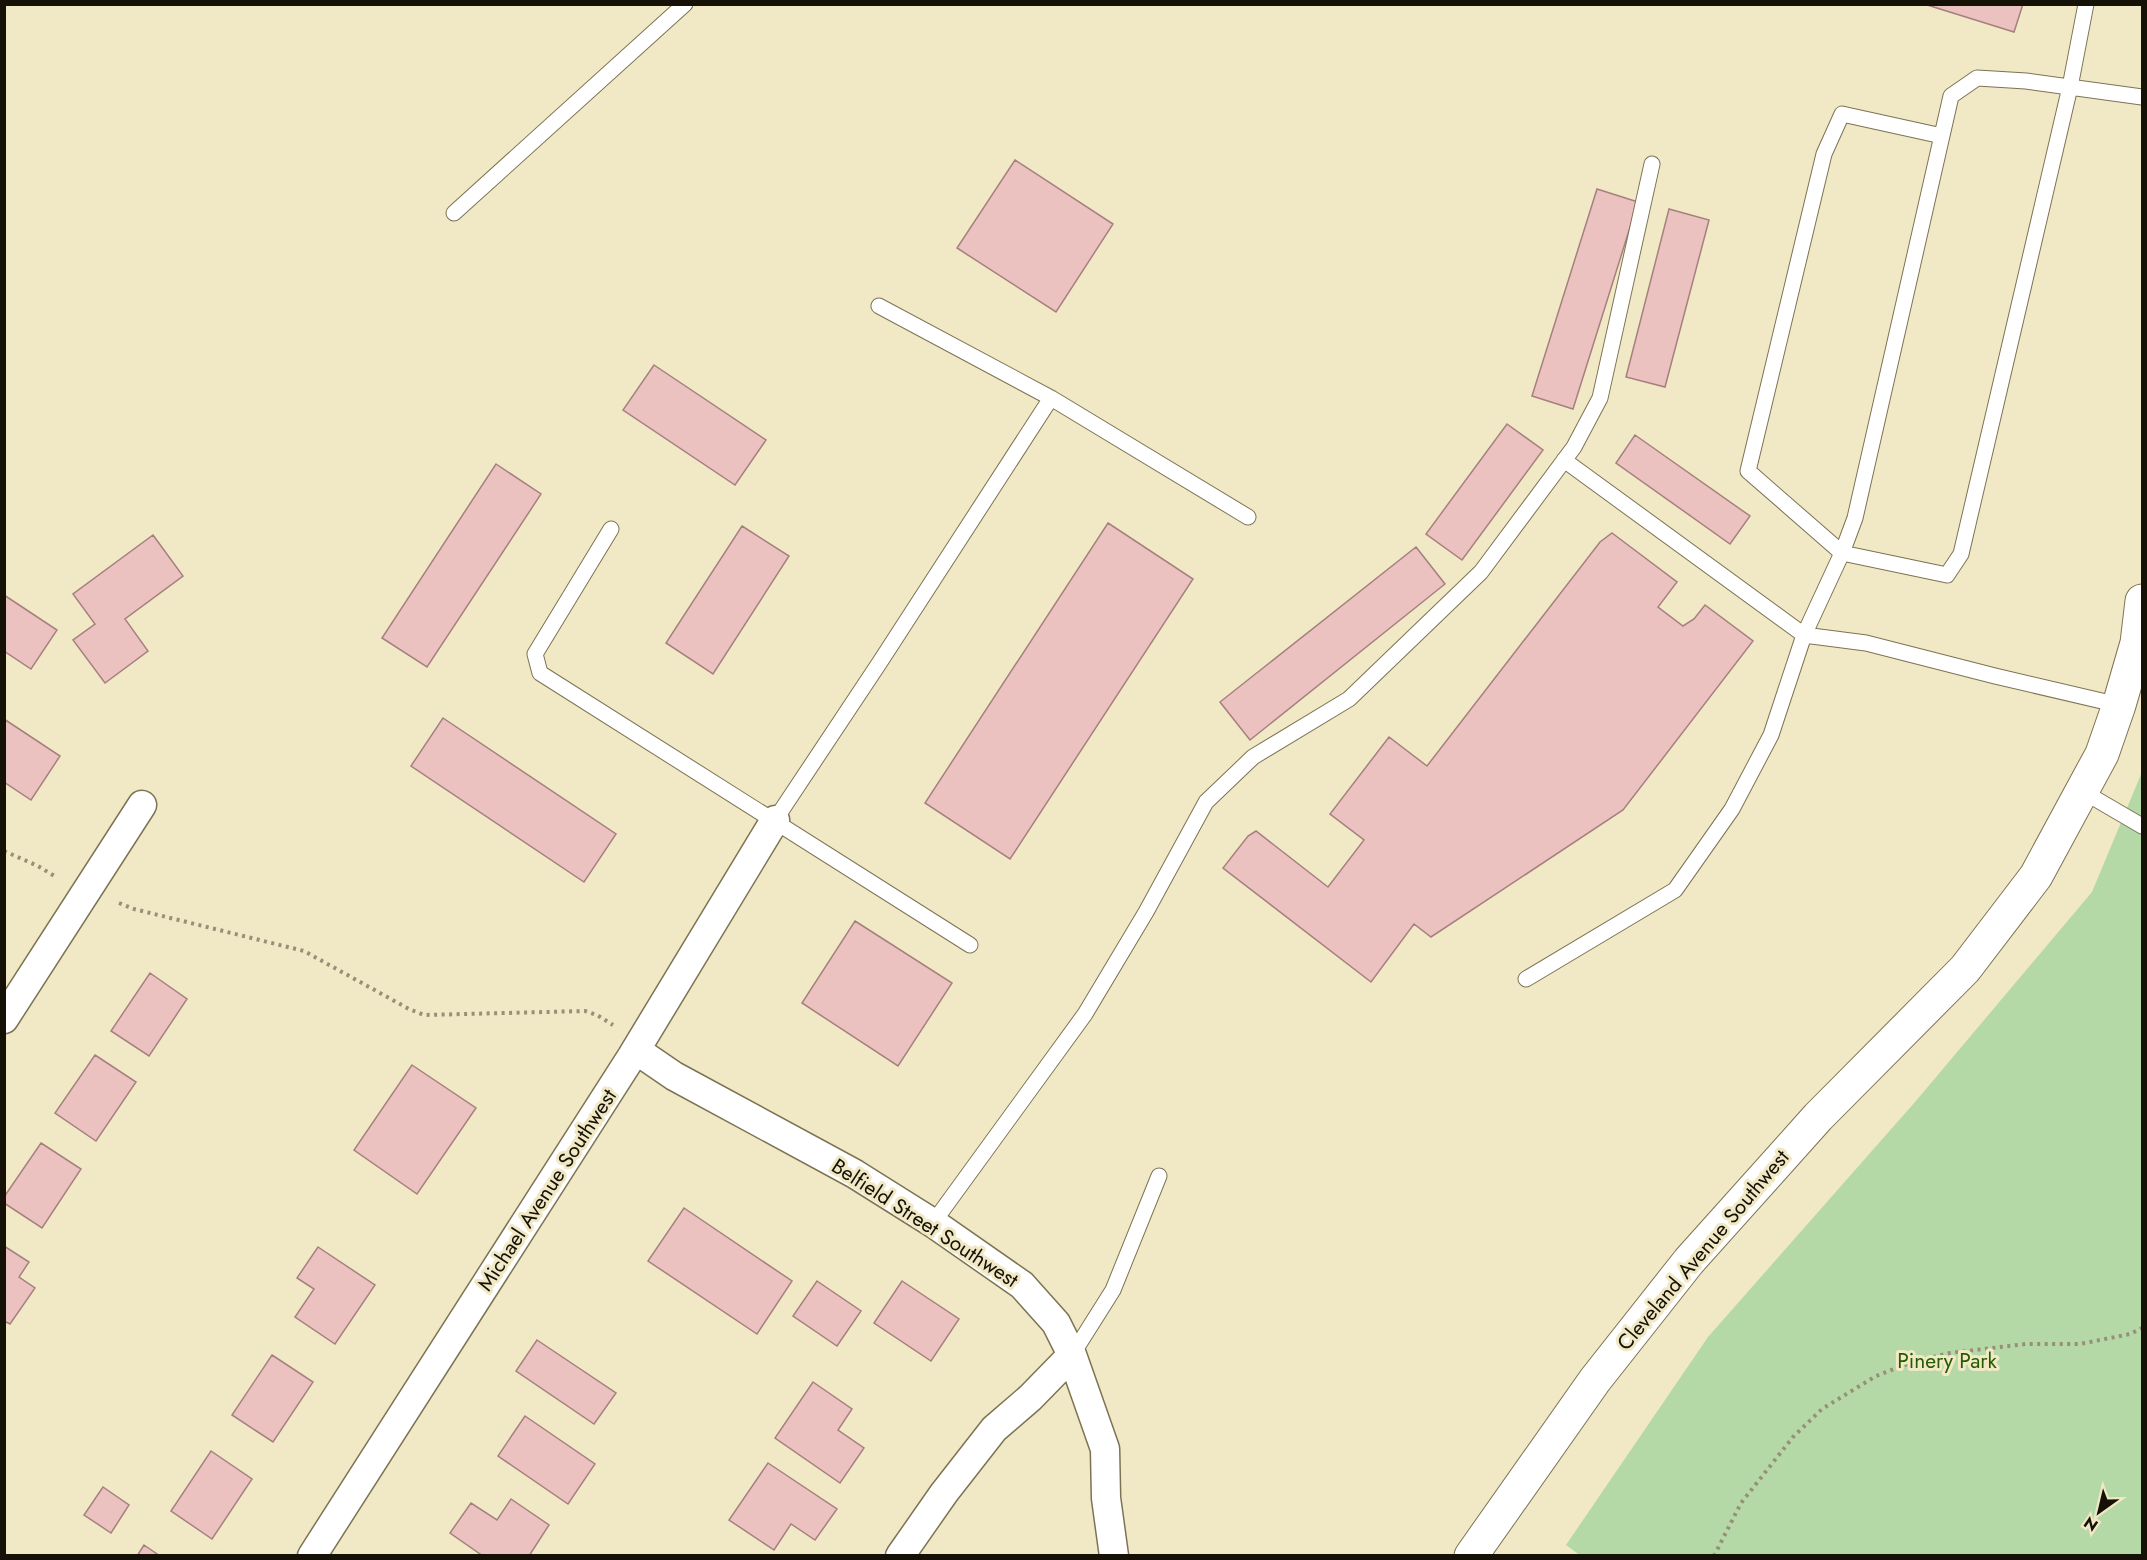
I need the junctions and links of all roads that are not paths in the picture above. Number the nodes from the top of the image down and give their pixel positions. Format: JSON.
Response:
{"nodes":[{"id":1,"x":685,"y":4,"type":"edge"},
{"id":2,"x":2086,"y":4,"type":"edge"},
{"id":3,"x":2070,"y":87,"type":"junction"},
{"id":4,"x":2142,"y":97,"type":"edge"},
{"id":5,"x":1942,"y":136,"type":"junction"},
{"id":6,"x":1652,"y":164,"type":"dead end"},
{"id":7,"x":454,"y":213,"type":"dead end"},
{"id":8,"x":879,"y":306,"type":"dead end"},
{"id":9,"x":1051,"y":398,"type":"junction"},
{"id":10,"x":1564,"y":460,"type":"junction"},
{"id":11,"x":1248,"y":517,"type":"dead end"},
{"id":12,"x":611,"y":529,"type":"dead end"},
{"id":13,"x":1842,"y":553,"type":"junction"},
{"id":14,"x":2142,"y":601,"type":"edge"},
{"id":15,"x":1804,"y":636,"type":"junction"},
{"id":16,"x":2119,"y":705,"type":"junction"},
{"id":17,"x":2082,"y":792,"type":"junction"},
{"id":18,"x":142,"y":805,"type":"dead end"},
{"id":19,"x":775,"y":820,"type":"junction"},
{"id":20,"x":2142,"y":826,"type":"edge"},
{"id":21,"x":970,"y":945,"type":"dead end"},
{"id":22,"x":1526,"y":979,"type":"dead end"},
{"id":23,"x":4,"y":1019,"type":"edge"},
{"id":24,"x":627,"y":1040,"type":"junction"},
{"id":25,"x":1159,"y":1176,"type":"dead end"},
{"id":26,"x":933,"y":1223,"type":"junction"},
{"id":27,"x":1072,"y":1355,"type":"junction"},
{"id":28,"x":312,"y":1556,"type":"edge"},
{"id":29,"x":900,"y":1556,"type":"edge"},
{"id":30,"x":1114,"y":1556,"type":"edge"},
{"id":31,"x":1471,"y":1556,"type":"edge"}],
"edges":[{"from":1,"to":7,"type":"lane"},
{"from":2,"to":3,"type":"lane"},
{"from":3,"to":4,"type":"lane"},
{"from":3,"to":5,"type":"lane"},
{"from":3,"to":13,"type":"lane"},
{"from":5,"to":13,"type":"lane"},
{"from":5,"to":13,"type":"lane"},
{"from":6,"to":10,"type":"lane"},
{"from":8,"to":9,"type":"lane"},
{"from":9,"to":11,"type":"lane"},
{"from":9,"to":19,"type":"lane"},
{"from":10,"to":15,"type":"lane"},
{"from":10,"to":26,"type":"lane"},
{"from":12,"to":19,"type":"lane"},
{"from":13,"to":15,"type":"lane"},
{"from":14,"to":16,"type":"street","name":"Cleveland Avenue Southwest"},
{"from":15,"to":16,"type":"lane"},
{"from":15,"to":22,"type":"lane"},
{"from":16,"to":17,"type":"street","name":"Cleveland Avenue Southwest"},
{"from":17,"to":20,"type":"lane"},
{"from":17,"to":31,"type":"street","name":"Cleveland Avenue Southwest"},
{"from":18,"to":23,"type":"street"},
{"from":19,"to":21,"type":"lane"},
{"from":19,"to":24,"type":"street","name":"Michael Avenue Southwest"},
{"from":24,"to":26,"type":"street","name":"Belfield Street Southwest"},
{"from":24,"to":28,"type":"street","name":"Michael Avenue Southwest"},
{"from":25,"to":27,"type":"lane"},
{"from":26,"to":27,"type":"street","name":"Belfield Street Southwest"},
{"from":27,"to":29,"type":"street"},
{"from":27,"to":30,"type":"street","name":"Belfield Street Southwest"}]}
